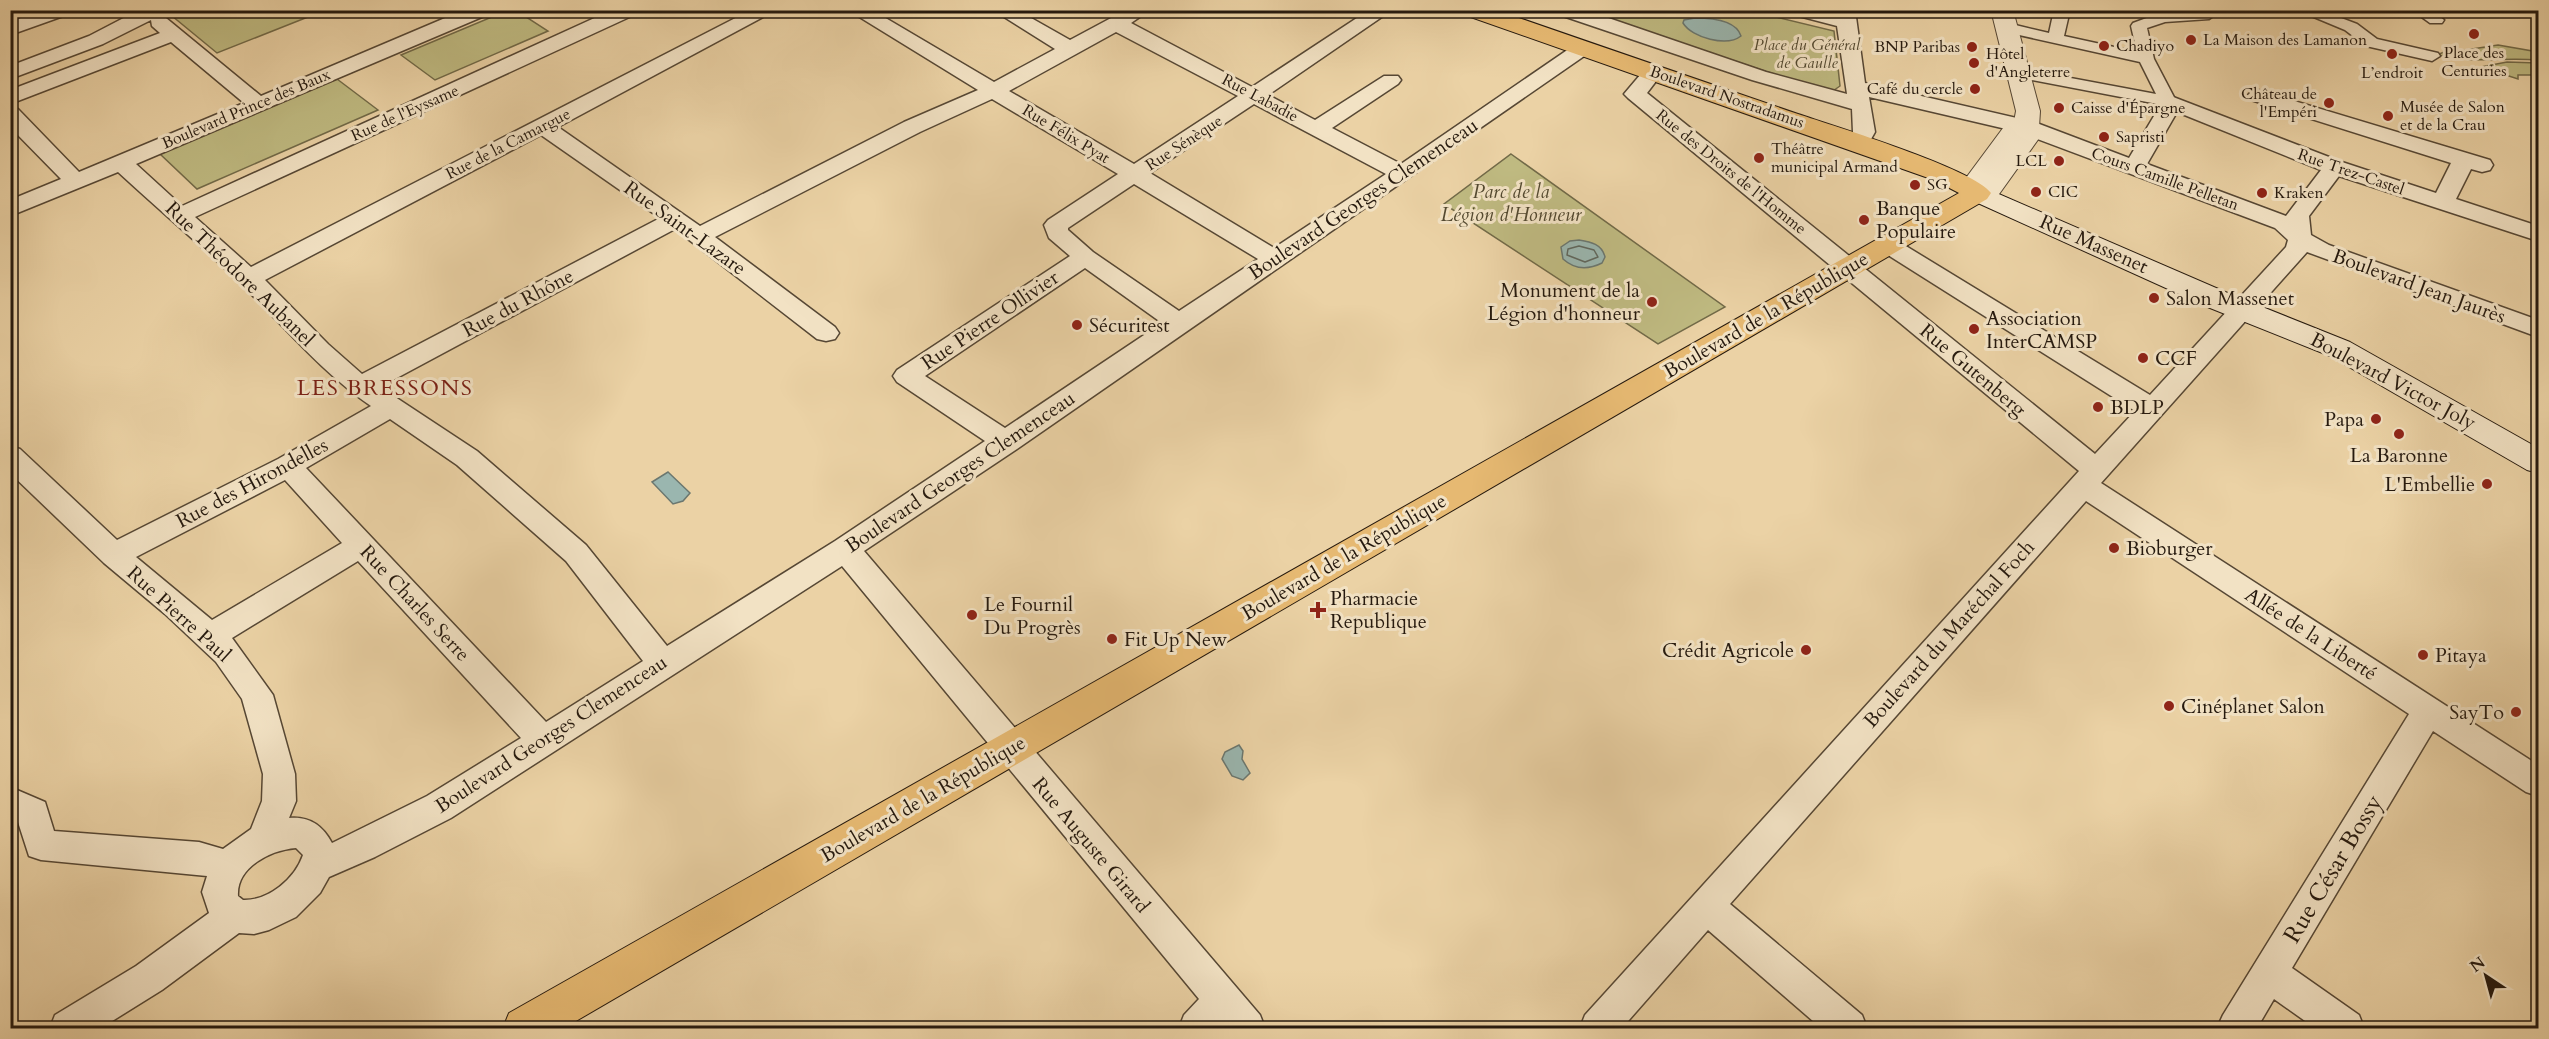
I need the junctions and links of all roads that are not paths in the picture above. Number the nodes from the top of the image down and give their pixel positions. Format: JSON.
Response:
{"nodes":[{"id":1,"x":62,"y":10,"type":"edge"},
{"id":2,"x":482,"y":10,"type":"edge"},
{"id":3,"x":629,"y":10,"type":"edge"},
{"id":4,"x":767,"y":10,"type":"edge"},
{"id":5,"x":857,"y":10,"type":"edge"},
{"id":6,"x":1002,"y":10,"type":"edge"},
{"id":7,"x":1383,"y":10,"type":"edge"},
{"id":8,"x":1473,"y":10,"type":"edge"},
{"id":9,"x":1564,"y":10,"type":"edge"},
{"id":10,"x":1798,"y":10,"type":"edge"},
{"id":11,"x":2062,"y":10,"type":"edge"},
{"id":12,"x":2215,"y":10,"type":"edge"},
{"id":13,"x":2304,"y":10,"type":"edge"},
{"id":14,"x":2419,"y":10,"type":"edge"},
{"id":15,"x":148,"y":12,"type":"edge"},
{"id":16,"x":2328,"y":13,"type":"edge"},
{"id":17,"x":1131,"y":15,"type":"edge"},
{"id":18,"x":1847,"y":16,"type":"edge"},
{"id":19,"x":2005,"y":19,"type":"edge"},
{"id":20,"x":2436,"y":20,"type":"dead end"},
{"id":21,"x":10,"y":29,"type":"edge"},
{"id":22,"x":174,"y":34,"type":"junction"},
{"id":23,"x":2055,"y":40,"type":"junction"},
{"id":24,"x":1583,"y":48,"type":"junction"},
{"id":25,"x":1071,"y":49,"type":"junction"},
{"id":26,"x":2432,"y":56,"type":"dead end"},
{"id":27,"x":2146,"y":59,"type":"junction"},
{"id":28,"x":1653,"y":72,"type":"junction"},
{"id":29,"x":10,"y":73,"type":"edge"},
{"id":30,"x":2017,"y":73,"type":"junction"},
{"id":31,"x":1391,"y":80,"type":"dead end"},
{"id":32,"x":993,"y":91,"type":"junction"},
{"id":33,"x":1256,"y":95,"type":"junction"},
{"id":34,"x":1858,"y":96,"type":"junction"},
{"id":35,"x":2258,"y":96,"type":"dead end"},
{"id":36,"x":10,"y":98,"type":"edge"},
{"id":37,"x":2168,"y":101,"type":"junction"},
{"id":38,"x":256,"y":103,"type":"junction"},
{"id":39,"x":10,"y":114,"type":"edge"},
{"id":40,"x":2332,"y":120,"type":"junction"},
{"id":41,"x":542,"y":126,"type":"junction"},
{"id":42,"x":2025,"y":127,"type":"junction"},
{"id":43,"x":1317,"y":128,"type":"junction"},
{"id":44,"x":1858,"y":143,"type":"junction"},
{"id":45,"x":2307,"y":157,"type":"junction"},
{"id":46,"x":120,"y":162,"type":"junction"},
{"id":47,"x":2134,"y":167,"type":"junction"},
{"id":48,"x":2334,"y":167,"type":"junction"},
{"id":49,"x":1401,"y":173,"type":"junction"},
{"id":50,"x":1134,"y":175,"type":"junction"},
{"id":51,"x":75,"y":181,"type":"junction"},
{"id":52,"x":1978,"y":193,"type":"junction"},
{"id":53,"x":21,"y":197,"type":"edge"},
{"id":54,"x":2443,"y":203,"type":"junction"},
{"id":55,"x":10,"y":209,"type":"edge"},
{"id":56,"x":181,"y":214,"type":"junction"},
{"id":57,"x":676,"y":219,"type":"junction"},
{"id":58,"x":2538,"y":234,"type":"edge"},
{"id":59,"x":698,"y":236,"type":"junction"},
{"id":60,"x":2300,"y":239,"type":"junction"},
{"id":61,"x":1888,"y":244,"type":"junction"},
{"id":62,"x":1085,"y":257,"type":"junction"},
{"id":63,"x":1274,"y":259,"type":"junction"},
{"id":64,"x":1849,"y":267,"type":"junction"},
{"id":65,"x":249,"y":278,"type":"junction"},
{"id":66,"x":2243,"y":309,"type":"junction"},
{"id":67,"x":1179,"y":323,"type":"junction"},
{"id":68,"x":2538,"y":329,"type":"edge"},
{"id":69,"x":826,"y":333,"type":"dead end"},
{"id":70,"x":360,"y":386,"type":"junction"},
{"id":71,"x":389,"y":408,"type":"junction"},
{"id":72,"x":2154,"y":410,"type":"junction"},
{"id":73,"x":1007,"y":442,"type":"junction"},
{"id":74,"x":10,"y":456,"type":"edge"},
{"id":75,"x":2538,"y":462,"type":"edge"},
{"id":76,"x":288,"y":466,"type":"junction"},
{"id":77,"x":2091,"y":479,"type":"junction"},
{"id":78,"x":362,"y":545,"type":"junction"},
{"id":79,"x":845,"y":549,"type":"junction"},
{"id":80,"x":114,"y":555,"type":"junction"},
{"id":81,"x":209,"y":637,"type":"junction"},
{"id":82,"x":662,"y":663,"type":"junction"},
{"id":83,"x":2428,"y":709,"type":"junction"},
{"id":84,"x":543,"y":740,"type":"junction"},
{"id":85,"x":1010,"y":749,"type":"junction"},
{"id":86,"x":279,"y":774,"type":"junction"},
{"id":87,"x":2538,"y":782,"type":"edge"},
{"id":88,"x":10,"y":802,"type":"edge"},
{"id":89,"x":299,"y":832,"type":"junction"},
{"id":90,"x":263,"y":840,"type":"junction"},
{"id":91,"x":319,"y":865,"type":"junction"},
{"id":92,"x":228,"y":867,"type":"junction"},
{"id":93,"x":1706,"y":906,"type":"junction"},
{"id":94,"x":251,"y":914,"type":"junction"},
{"id":95,"x":2270,"y":974,"type":"junction"},
{"id":96,"x":1222,"y":1000,"type":"junction"},
{"id":97,"x":68,"y":1029,"type":"edge"},
{"id":98,"x":524,"y":1029,"type":"edge"},
{"id":99,"x":1197,"y":1029,"type":"edge"},
{"id":100,"x":1247,"y":1029,"type":"edge"},
{"id":101,"x":1598,"y":1029,"type":"edge"},
{"id":102,"x":1849,"y":1029,"type":"edge"},
{"id":103,"x":2236,"y":1029,"type":"edge"},
{"id":104,"x":2346,"y":1029,"type":"edge"}],
"edges":[{"from":1,"to":21,"type":"street"},
{"from":2,"to":38,"type":"street","name":"Boulevard Prince des Baux"},
{"from":3,"to":56,"type":"street","name":"Rue de l'Eyssame"},
{"from":4,"to":41,"type":"street","name":"Rue de la Camargue"},
{"from":5,"to":32,"type":"street","name":"Rue Félix Pyat"},
{"from":6,"to":25,"type":"street"},
{"from":7,"to":33,"type":"street","name":"Rue Sénèque"},
{"from":8,"to":24,"type":"main road","name":"Boulevard Nostradamus"},
{"from":9,"to":34,"type":"street"},
{"from":10,"to":18,"type":"street"},
{"from":11,"to":23,"type":"street"},
{"from":12,"to":27,"type":"street"},
{"from":13,"to":16,"type":"street"},
{"from":14,"to":20,"type":"street"},
{"from":15,"to":22,"type":"street"},
{"from":15,"to":29,"type":"street"},
{"from":16,"to":26,"type":"street"},
{"from":17,"to":25,"type":"street"},
{"from":17,"to":33,"type":"street","name":"Rue Labadie"},
{"from":18,"to":34,"type":"street"},
{"from":19,"to":23,"type":"street"},
{"from":19,"to":30,"type":"main road"},
{"from":22,"to":36,"type":"street"},
{"from":22,"to":38,"type":"street"},
{"from":23,"to":27,"type":"street"},
{"from":24,"to":28,"type":"main road","name":"Boulevard Nostradamus"},
{"from":24,"to":49,"type":"street","name":"Boulevard Georges Clemenceau"},
{"from":25,"to":32,"type":"street"},
{"from":27,"to":37,"type":"street"},
{"from":28,"to":44,"type":"main road","name":"Boulevard Nostradamus"},
{"from":28,"to":64,"type":"street","name":"Rue des Droits de l'Homme"},
{"from":30,"to":37,"type":"street"},
{"from":30,"to":42,"type":"main road"},
{"from":31,"to":43,"type":"street"},
{"from":32,"to":50,"type":"street","name":"Rue Félix Pyat"},
{"from":32,"to":59,"type":"street"},
{"from":33,"to":43,"type":"street","name":"Rue Labadie"},
{"from":33,"to":50,"type":"street","name":"Rue Sénèque"},
{"from":34,"to":42,"type":"street","name":"Cours Camille Pelletan"},
{"from":34,"to":44,"type":"street"},
{"from":35,"to":40,"type":"street"},
{"from":37,"to":45,"type":"street","name":"Rue Trez-Castel"},
{"from":37,"to":47,"type":"street"},
{"from":38,"to":46,"type":"street","name":"Boulevard Prince des Baux"},
{"from":39,"to":51,"type":"street"},
{"from":40,"to":45,"type":"street"},
{"from":40,"to":54,"type":"street"},
{"from":41,"to":57,"type":"street","name":"Rue Saint-Lazare"},
{"from":41,"to":65,"type":"street","name":"Rue de la Camargue"},
{"from":42,"to":47,"type":"street","name":"Cours Camille Pelletan"},
{"from":42,"to":52,"type":"main road"},
{"from":43,"to":49,"type":"street","name":"Rue Labadie"},
{"from":44,"to":52,"type":"main road","name":"Boulevard Nostradamus"},
{"from":45,"to":48,"type":"street","name":"Rue Trez-Castel"},
{"from":46,"to":51,"type":"street","name":"Boulevard Prince des Baux"},
{"from":46,"to":56,"type":"street","name":"Rue Théodore Aubanel"},
{"from":47,"to":60,"type":"street","name":"Cours Camille Pelletan"},
{"from":48,"to":54,"type":"street","name":"Rue Trez-Castel"},
{"from":48,"to":60,"type":"street"},
{"from":49,"to":63,"type":"street","name":"Boulevard Georges Clemenceau"},
{"from":50,"to":62,"type":"street","name":"Rue Sénèque"},
{"from":50,"to":63,"type":"street","name":"Rue Félix Pyat"},
{"from":51,"to":53,"type":"street","name":"Boulevard Prince des Baux"},
{"from":52,"to":61,"type":"main road","name":"Boulevard de la République"},
{"from":52,"to":66,"type":"main road","name":"Rue Massenet"},
{"from":53,"to":55,"type":"street","name":"Boulevard Prince des Baux"},
{"from":54,"to":58,"type":"street","name":"Rue Trez-Castel"},
{"from":56,"to":65,"type":"street","name":"Rue Théodore Aubanel"},
{"from":57,"to":59,"type":"street","name":"Rue Saint-Lazare"},
{"from":57,"to":70,"type":"street","name":"Rue du Rhône"},
{"from":59,"to":69,"type":"street","name":"Rue Saint-Lazare"},
{"from":60,"to":66,"type":"street","name":"Boulevard du Maréchal Foch"},
{"from":60,"to":68,"type":"street","name":"Boulevard Jean Jaurès"},
{"from":61,"to":64,"type":"main road","name":"Boulevard de la République"},
{"from":61,"to":72,"type":"street"},
{"from":62,"to":67,"type":"street"},
{"from":62,"to":73,"type":"street","name":"Rue Pierre Ollivier"},
{"from":63,"to":67,"type":"street","name":"Boulevard Georges Clemenceau"},
{"from":64,"to":77,"type":"street","name":"Rue Gutenberg"},
{"from":64,"to":85,"type":"main road","name":"Boulevard de la République"},
{"from":65,"to":70,"type":"street","name":"Rue Théodore Aubanel"},
{"from":66,"to":72,"type":"street","name":"Boulevard du Maréchal Foch"},
{"from":66,"to":75,"type":"main road","name":"Boulevard Victor Joly"},
{"from":67,"to":73,"type":"street","name":"Boulevard Georges Clemenceau"},
{"from":70,"to":71,"type":"street","name":"Rue Théodore Aubanel"},
{"from":71,"to":76,"type":"street","name":"Rue des Hirondelles"},
{"from":71,"to":82,"type":"street","name":"Rue Théodore Aubanel"},
{"from":72,"to":77,"type":"street","name":"Boulevard du Maréchal Foch"},
{"from":73,"to":79,"type":"street","name":"Boulevard Georges Clemenceau"},
{"from":74,"to":80,"type":"street","name":"Rue Pierre Paul"},
{"from":76,"to":78,"type":"street","name":"Rue Charles Serre"},
{"from":76,"to":80,"type":"street","name":"Rue des Hirondelles"},
{"from":77,"to":83,"type":"street","name":"Allée de la Liberté"},
{"from":77,"to":93,"type":"street","name":"Boulevard du Maréchal Foch"},
{"from":78,"to":81,"type":"street"},
{"from":78,"to":84,"type":"street","name":"Rue Charles Serre"},
{"from":79,"to":82,"type":"street","name":"Boulevard Georges Clemenceau"},
{"from":79,"to":85,"type":"street","name":"Rue Auguste Girard"},
{"from":80,"to":81,"type":"street","name":"Rue Pierre Paul"},
{"from":81,"to":86,"type":"street","name":"Rue Pierre Paul"},
{"from":82,"to":84,"type":"street","name":"Boulevard Georges Clemenceau"},
{"from":83,"to":87,"type":"street","name":"Allée de la Liberté"},
{"from":83,"to":95,"type":"street","name":"Rue César Bossy"},
{"from":84,"to":91,"type":"street","name":"Boulevard Georges Clemenceau"},
{"from":85,"to":96,"type":"street","name":"Rue Auguste Girard"},
{"from":85,"to":98,"type":"main road","name":"Boulevard de la République"},
{"from":86,"to":89,"type":"street","name":"Rue Pierre Paul"},
{"from":86,"to":90,"type":"street","name":"Rue Pierre Paul"},
{"from":88,"to":92,"type":"street"},
{"from":89,"to":90,"type":"street"},
{"from":89,"to":91,"type":"street"},
{"from":90,"to":92,"type":"street"},
{"from":91,"to":94,"type":"street"},
{"from":92,"to":94,"type":"street"},
{"from":93,"to":101,"type":"street","name":"Boulevard du Maréchal Foch"},
{"from":93,"to":102,"type":"street"},
{"from":94,"to":97,"type":"street"},
{"from":95,"to":103,"type":"street","name":"Rue César Bossy"},
{"from":95,"to":104,"type":"street"},
{"from":96,"to":99,"type":"street"},
{"from":96,"to":100,"type":"street","name":"Rue Auguste Girard"}]}
